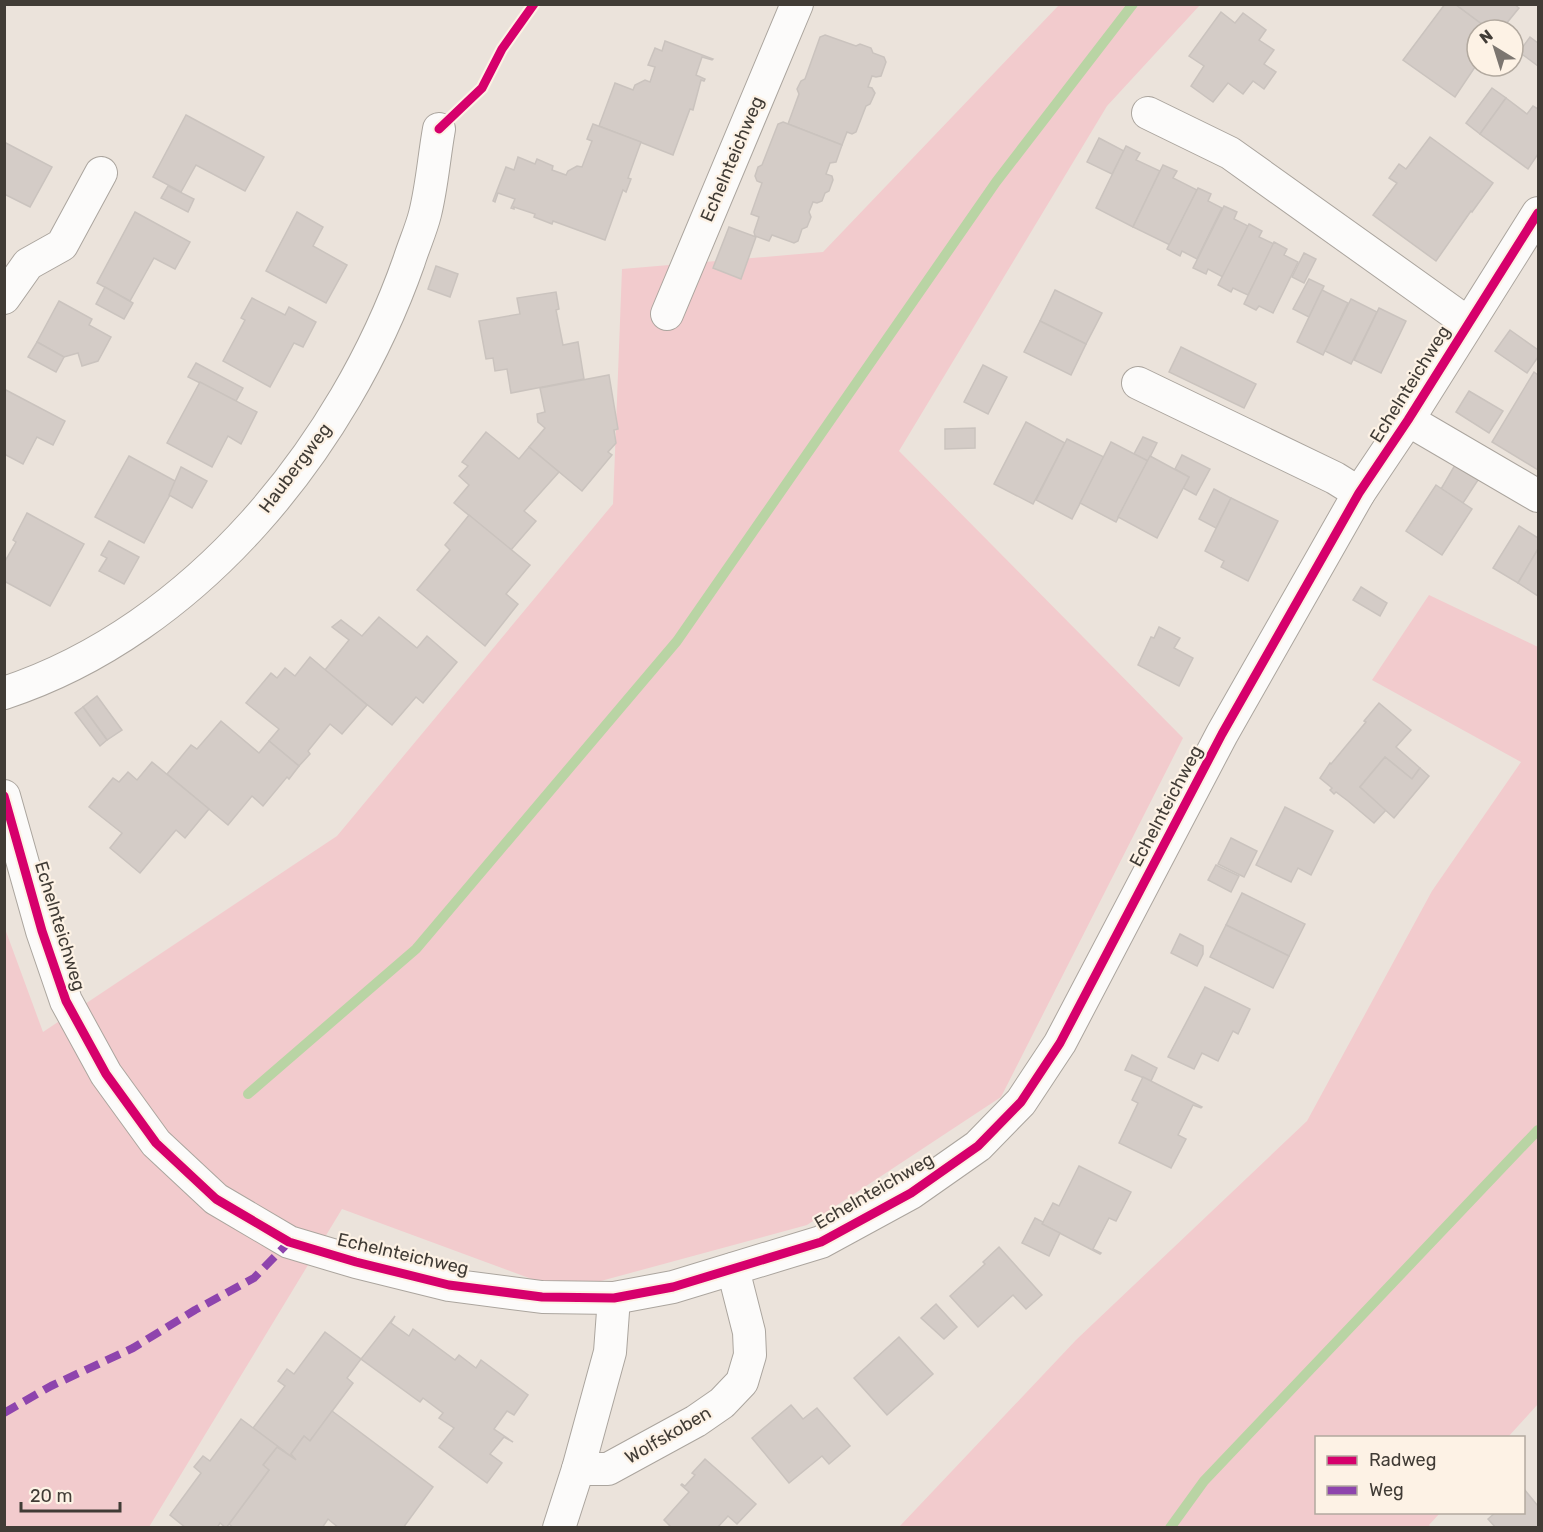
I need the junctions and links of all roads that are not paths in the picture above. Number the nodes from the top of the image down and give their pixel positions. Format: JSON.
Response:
{"nodes":[{"id":1,"x":797,"y":4,"type":"edge"},
{"id":2,"x":1148,"y":113,"type":"dead end"},
{"id":3,"x":439,"y":129,"type":"dead end"},
{"id":4,"x":101,"y":173,"type":"dead end"},
{"id":5,"x":1539,"y":213,"type":"edge"},
{"id":6,"x":4,"y":298,"type":"edge"},
{"id":7,"x":667,"y":314,"type":"dead end"},
{"id":8,"x":1468,"y":323,"type":"junction"},
{"id":9,"x":1138,"y":383,"type":"dead end"},
{"id":10,"x":1408,"y":420,"type":"junction"},
{"id":11,"x":1359,"y":493,"type":"junction"},
{"id":12,"x":1539,"y":496,"type":"edge"},
{"id":13,"x":4,"y":693,"type":"edge"},
{"id":14,"x":4,"y":796,"type":"edge"},
{"id":15,"x":733,"y":1269,"type":"junction"},
{"id":16,"x":614,"y":1298,"type":"junction"},
{"id":17,"x":578,"y":1469,"type":"junction"},
{"id":18,"x":559,"y":1527,"type":"edge"}],
"edges":[{"from":1,"to":7,"type":"street","name":"Echelnteichweg"},
{"from":2,"to":8,"type":"street","name":"Echelnteichweg"},
{"from":3,"to":13,"type":"street","name":"Haubergweg"},
{"from":4,"to":6,"type":"street"},
{"from":5,"to":8,"type":"street","name":"Echelnteichweg"},
{"from":8,"to":10,"type":"street","name":"Echelnteichweg"},
{"from":9,"to":11,"type":"street"},
{"from":10,"to":11,"type":"street","name":"Echelnteichweg"},
{"from":10,"to":12,"type":"street"},
{"from":11,"to":15,"type":"street","name":"Echelnteichweg"},
{"from":14,"to":16,"type":"street","name":"Echelnteichweg"},
{"from":15,"to":16,"type":"street","name":"Echelnteichweg"},
{"from":15,"to":17,"type":"street","name":"Wolfskoben"},
{"from":16,"to":17,"type":"street"},
{"from":17,"to":18,"type":"street"}]}
